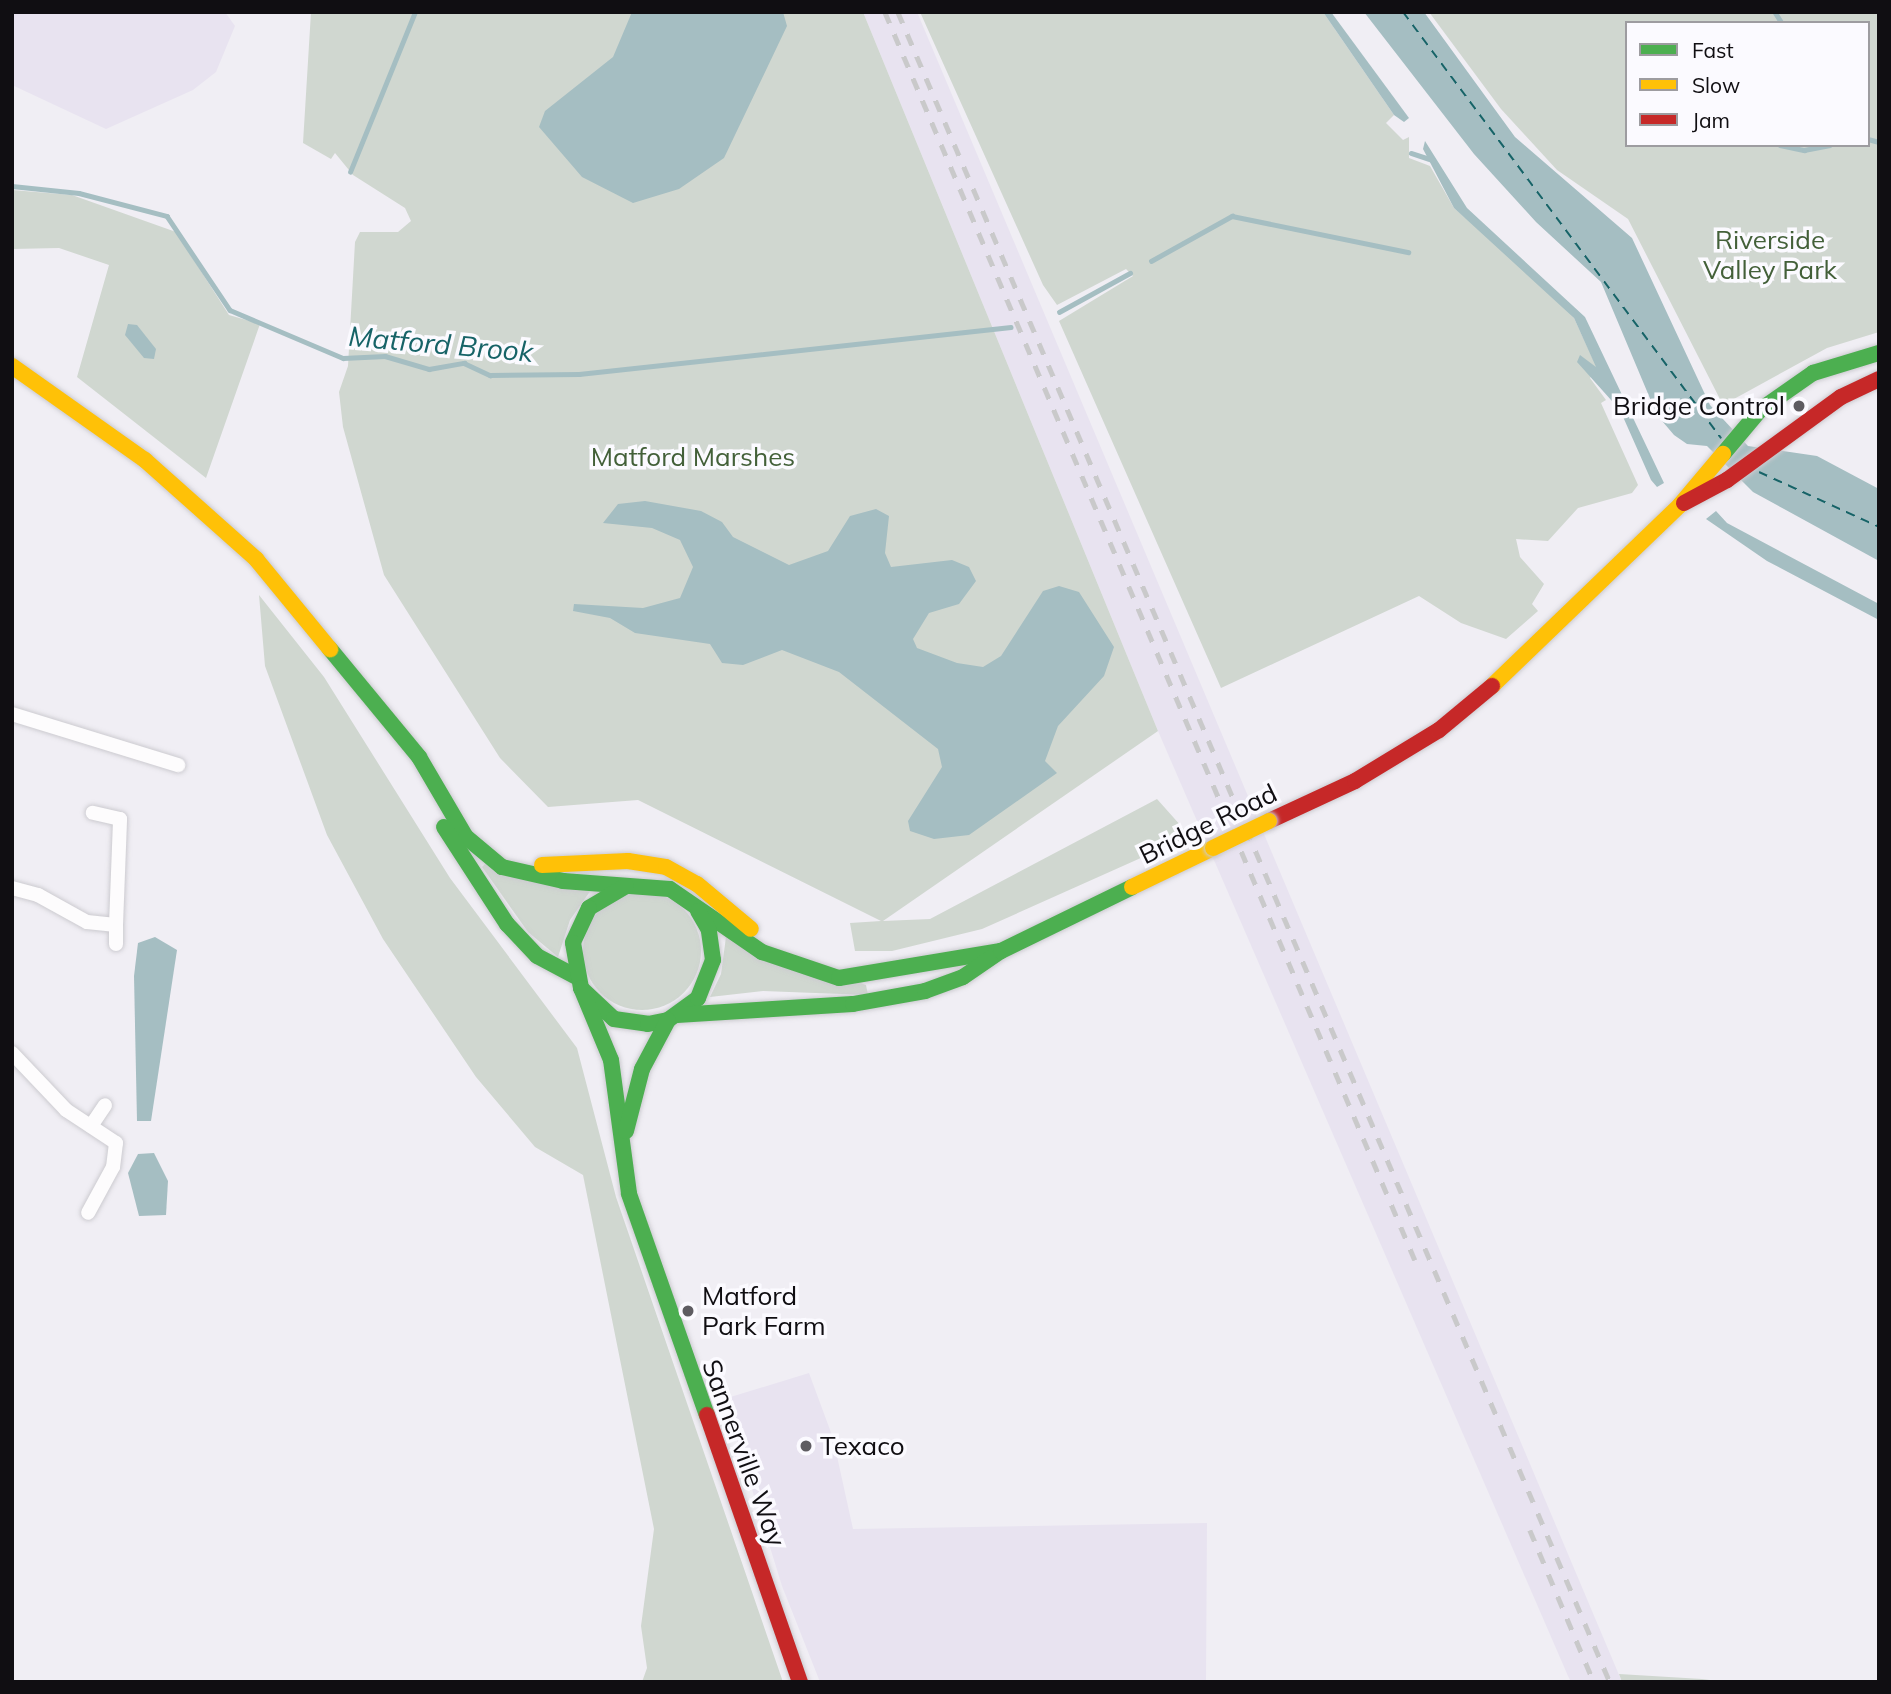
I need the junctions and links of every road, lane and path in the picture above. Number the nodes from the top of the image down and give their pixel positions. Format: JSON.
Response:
{"nodes":[{"id":1,"x":1879,"y":354,"type":"edge"},
{"id":2,"x":12,"y":366,"type":"edge"},
{"id":3,"x":1879,"y":379,"type":"edge"},
{"id":4,"x":1680,"y":505,"type":"junction"},
{"id":5,"x":12,"y":714,"type":"edge"},
{"id":6,"x":388,"y":723,"type":"junction"},
{"id":7,"x":177,"y":765,"type":"dead end"},
{"id":8,"x":446,"y":801,"type":"junction"},
{"id":9,"x":93,"y":813,"type":"dead end"},
{"id":10,"x":629,"y":885,"type":"junction"},
{"id":11,"x":12,"y":888,"type":"edge"},
{"id":12,"x":689,"y":901,"type":"junction"},
{"id":13,"x":116,"y":925,"type":"junction"},
{"id":14,"x":116,"y":944,"type":"dead end"},
{"id":15,"x":1001,"y":951,"type":"junction"},
{"id":16,"x":872,"y":972,"type":"junction"},
{"id":17,"x":578,"y":982,"type":"junction"},
{"id":18,"x":672,"y":1018,"type":"junction"},
{"id":19,"x":12,"y":1053,"type":"edge"},
{"id":20,"x":105,"y":1105,"type":"dead end"},
{"id":21,"x":91,"y":1126,"type":"junction"},
{"id":22,"x":620,"y":1159,"type":"junction"},
{"id":23,"x":88,"y":1213,"type":"dead end"},
{"id":24,"x":800,"y":1682,"type":"edge"}],
"edges":[{"from":1,"to":4,"type":"main road","name":"Bridge Road"},
{"from":2,"to":6,"type":"main road"},
{"from":3,"to":4,"type":"main road","name":"Bridge Road"},
{"from":4,"to":15,"type":"main road","name":"Bridge Road","bridge":true},
{"from":5,"to":7,"type":"street"},
{"from":6,"to":8,"type":"main road"},
{"from":6,"to":17,"type":"main road"},
{"from":8,"to":10,"type":"main road"},
{"from":8,"to":16,"type":"main road"},
{"from":9,"to":13,"type":"street"},
{"from":10,"to":12,"type":"main road"},
{"from":10,"to":17,"type":"main road"},
{"from":11,"to":13,"type":"street"},
{"from":12,"to":16,"type":"main road"},
{"from":12,"to":18,"type":"main road"},
{"from":13,"to":14,"type":"street"},
{"from":15,"to":16,"type":"main road"},
{"from":15,"to":18,"type":"main road","name":"Bridge Road"},
{"from":17,"to":18,"type":"main road"},
{"from":17,"to":22,"type":"main road","name":"Sannerville Way"},
{"from":18,"to":22,"type":"main road"},
{"from":19,"to":21,"type":"street"},
{"from":20,"to":21,"type":"street"},
{"from":21,"to":23,"type":"street"},
{"from":22,"to":24,"type":"main road","name":"Sannerville Way"}]}
